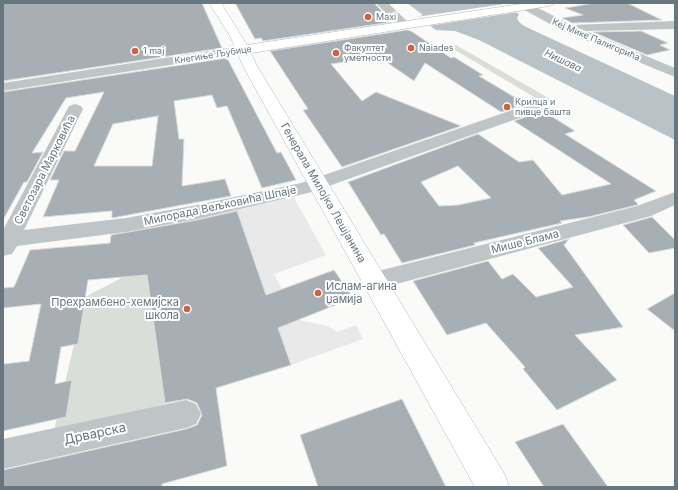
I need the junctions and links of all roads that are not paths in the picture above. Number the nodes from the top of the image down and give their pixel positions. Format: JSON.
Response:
{"nodes":[{"id":1,"x":215,"y":3,"type":"edge"},
{"id":2,"x":382,"y":3,"type":"edge"},
{"id":3,"x":549,"y":3,"type":"edge"},
{"id":4,"x":518,"y":6,"type":"edge"},
{"id":5,"x":404,"y":25,"type":"junction"},
{"id":6,"x":675,"y":25,"type":"edge"},
{"id":7,"x":569,"y":29,"type":"junction"},
{"id":8,"x":242,"y":50,"type":"junction"},
{"id":9,"x":672,"y":71,"type":"edge"},
{"id":10,"x":3,"y":87,"type":"edge"},
{"id":11,"x":544,"y":104,"type":"dead end"},
{"id":12,"x":76,"y":109,"type":"dead end"},
{"id":13,"x":318,"y":184,"type":"junction"},
{"id":14,"x":675,"y":198,"type":"edge"},
{"id":15,"x":5,"y":244,"type":"edge"},
{"id":16,"x":374,"y":282,"type":"junction"},
{"id":17,"x":186,"y":414,"type":"dead end"},
{"id":18,"x":3,"y":454,"type":"edge"},
{"id":19,"x":493,"y":487,"type":"edge"}],
"edges":[{"from":1,"to":8,"type":"main road","name":"Генерала Милојка Лешјанина"},
{"from":2,"to":5,"type":"street"},
{"from":3,"to":4,"type":"main road","name":"Кнегиње Љубице"},
{"from":4,"to":5,"type":"main road","name":"Кнегиње Љубице"},
{"from":4,"to":7,"type":"street","name":"Кеј Мике Палигорића"},
{"from":5,"to":8,"type":"main road","name":"Кнегиње Љубице"},
{"from":6,"to":7,"type":"street"},
{"from":7,"to":9,"type":"street","name":"Кеј Мике Палигорића"},
{"from":8,"to":10,"type":"street","name":"Кнегиње Љубице"},
{"from":8,"to":13,"type":"main road","name":"Генерала Милојка Лешјанина"},
{"from":11,"to":13,"type":"street","name":"Милорада Вељковића Шпаје"},
{"from":12,"to":15,"type":"street","name":"Светозара Марковића"},
{"from":13,"to":15,"type":"street","name":"Милорада Вељковића Шпаје"},
{"from":13,"to":16,"type":"main road","name":"Генерала Милојка Лешјанина"},
{"from":14,"to":16,"type":"street","name":"Мише Блама"},
{"from":16,"to":19,"type":"main road","name":"Генерала Милојка Лешјанина"},
{"from":17,"to":18,"type":"street","name":"Дрварска"}]}
